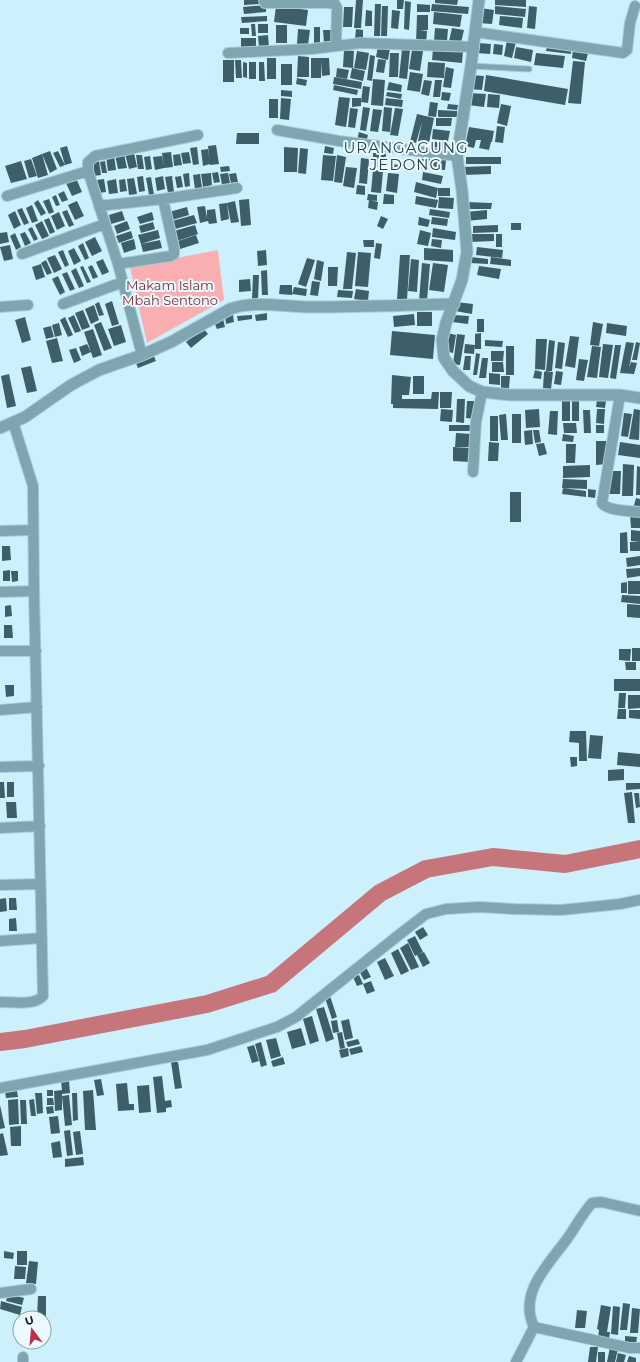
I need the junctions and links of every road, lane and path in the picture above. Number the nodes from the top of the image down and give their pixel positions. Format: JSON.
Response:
{"nodes":[{"id":1,"x":264,"y":0,"type":"edge"},
{"id":2,"x":478,"y":0,"type":"edge"},
{"id":3,"x":636,"y":6,"type":"edge"},
{"id":4,"x":475,"y":32,"type":"junction"},
{"id":5,"x":336,"y":45,"type":"junction"},
{"id":6,"x":474,"y":47,"type":"junction"},
{"id":7,"x":228,"y":53,"type":"dead end"},
{"id":8,"x":471,"y":66,"type":"junction"},
{"id":9,"x":529,"y":69,"type":"dead end"},
{"id":10,"x":277,"y":130,"type":"dead end"},
{"id":11,"x":198,"y":135,"type":"dead end"},
{"id":12,"x":457,"y":156,"type":"junction"},
{"id":13,"x":88,"y":171,"type":"junction"},
{"id":14,"x":237,"y":188,"type":"dead end"},
{"id":15,"x":8,"y":196,"type":"dead end"},
{"id":16,"x":163,"y":199,"type":"junction"},
{"id":17,"x":99,"y":206,"type":"junction"},
{"id":18,"x":104,"y":224,"type":"junction"},
{"id":19,"x":22,"y":254,"type":"dead end"},
{"id":20,"x":118,"y":264,"type":"junction"},
{"id":21,"x":123,"y":282,"type":"junction"},
{"id":22,"x":63,"y":304,"type":"dead end"},
{"id":23,"x":454,"y":304,"type":"junction"},
{"id":24,"x":28,"y":305,"type":"dead end"},
{"id":25,"x":0,"y":307,"type":"edge"},
{"id":26,"x":142,"y":355,"type":"junction"},
{"id":27,"x":482,"y":392,"type":"junction"},
{"id":28,"x":620,"y":394,"type":"junction"},
{"id":29,"x":640,"y":398,"type":"edge"},
{"id":30,"x":12,"y":422,"type":"junction"},
{"id":31,"x":0,"y":428,"type":"edge"},
{"id":32,"x":473,"y":472,"type":"dead end"},
{"id":33,"x":640,"y":512,"type":"edge"},
{"id":34,"x":33,"y":530,"type":"junction"},
{"id":35,"x":0,"y":531,"type":"edge"},
{"id":36,"x":34,"y":591,"type":"junction"},
{"id":37,"x":0,"y":592,"type":"edge"},
{"id":38,"x":0,"y":651,"type":"edge"},
{"id":39,"x":36,"y":651,"type":"junction"},
{"id":40,"x":37,"y":707,"type":"junction"},
{"id":41,"x":0,"y":710,"type":"edge"},
{"id":42,"x":39,"y":766,"type":"junction"},
{"id":43,"x":0,"y":767,"type":"edge"},
{"id":44,"x":40,"y":826,"type":"junction"},
{"id":45,"x":0,"y":828,"type":"edge"},
{"id":46,"x":40,"y":884,"type":"junction"},
{"id":47,"x":0,"y":885,"type":"edge"},
{"id":48,"x":640,"y":900,"type":"edge"},
{"id":49,"x":42,"y":938,"type":"junction"},
{"id":50,"x":0,"y":941,"type":"edge"},
{"id":51,"x":0,"y":1002,"type":"edge"},
{"id":52,"x":0,"y":1088,"type":"edge"},
{"id":53,"x":640,"y":1212,"type":"edge"},
{"id":54,"x":31,"y":1289,"type":"dead end"},
{"id":55,"x":0,"y":1293,"type":"edge"},
{"id":56,"x":534,"y":1327,"type":"junction"},
{"id":57,"x":640,"y":1348,"type":"edge"},
{"id":58,"x":516,"y":1362,"type":"edge"}],
"edges":[{"from":1,"to":5,"type":"street"},
{"from":2,"to":4,"type":"street"},
{"from":3,"to":4,"type":"street"},
{"from":4,"to":6,"type":"street"},
{"from":5,"to":6,"type":"street"},
{"from":5,"to":7,"type":"street"},
{"from":6,"to":8,"type":"street"},
{"from":8,"to":9,"type":"lane"},
{"from":8,"to":12,"type":"street"},
{"from":10,"to":12,"type":"street"},
{"from":11,"to":13,"type":"street"},
{"from":12,"to":23,"type":"street"},
{"from":13,"to":15,"type":"street"},
{"from":13,"to":17,"type":"street"},
{"from":14,"to":16,"type":"street"},
{"from":16,"to":17,"type":"street"},
{"from":16,"to":20,"type":"street"},
{"from":17,"to":18,"type":"street"},
{"from":18,"to":19,"type":"street"},
{"from":18,"to":20,"type":"street"},
{"from":20,"to":21,"type":"street"},
{"from":21,"to":22,"type":"street"},
{"from":21,"to":26,"type":"street"},
{"from":23,"to":26,"type":"street"},
{"from":23,"to":27,"type":"street"},
{"from":24,"to":25,"type":"street"},
{"from":26,"to":30,"type":"street"},
{"from":27,"to":28,"type":"street"},
{"from":27,"to":32,"type":"street"},
{"from":28,"to":29,"type":"street"},
{"from":28,"to":33,"type":"street"},
{"from":30,"to":31,"type":"street"},
{"from":30,"to":34,"type":"street"},
{"from":34,"to":35,"type":"street"},
{"from":34,"to":36,"type":"street"},
{"from":36,"to":37,"type":"street"},
{"from":36,"to":39,"type":"street"},
{"from":38,"to":39,"type":"street"},
{"from":39,"to":40,"type":"street"},
{"from":40,"to":41,"type":"street"},
{"from":40,"to":42,"type":"street"},
{"from":42,"to":43,"type":"street"},
{"from":42,"to":44,"type":"street"},
{"from":44,"to":45,"type":"street"},
{"from":44,"to":46,"type":"street"},
{"from":46,"to":47,"type":"street"},
{"from":46,"to":49,"type":"street"},
{"from":48,"to":52,"type":"street"},
{"from":49,"to":50,"type":"street"},
{"from":49,"to":51,"type":"street"},
{"from":53,"to":56,"type":"street"},
{"from":54,"to":55,"type":"street"},
{"from":56,"to":57,"type":"street"},
{"from":56,"to":58,"type":"street"}]}
